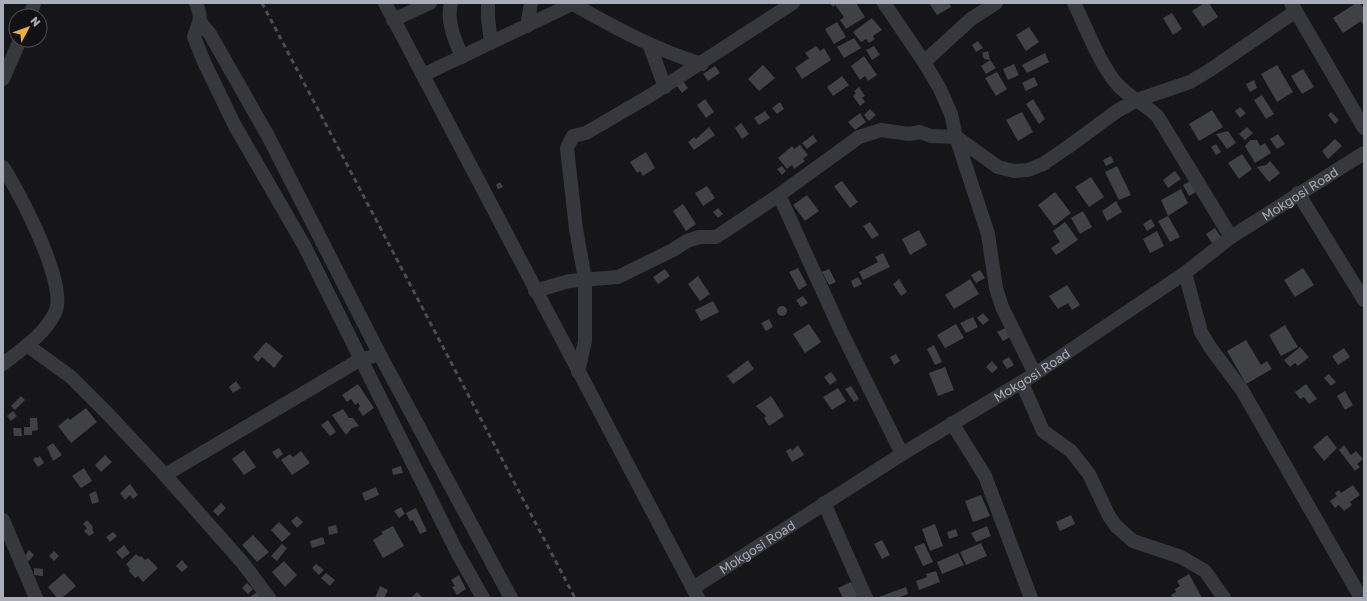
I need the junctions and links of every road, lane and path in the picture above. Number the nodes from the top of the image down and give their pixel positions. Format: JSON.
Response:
{"nodes":[{"id":1,"x":196,"y":3,"type":"edge"},
{"id":2,"x":385,"y":3,"type":"edge"},
{"id":3,"x":430,"y":3,"type":"edge"},
{"id":4,"x":452,"y":3,"type":"edge"},
{"id":5,"x":488,"y":3,"type":"edge"},
{"id":6,"x":531,"y":3,"type":"edge"},
{"id":7,"x":574,"y":3,"type":"edge"},
{"id":8,"x":793,"y":3,"type":"edge"},
{"id":9,"x":884,"y":3,"type":"edge"},
{"id":10,"x":996,"y":3,"type":"edge"},
{"id":11,"x":1074,"y":3,"type":"edge"},
{"id":12,"x":1293,"y":7,"type":"edge"},
{"id":13,"x":393,"y":20,"type":"junction"},
{"id":14,"x":201,"y":23,"type":"junction"},
{"id":15,"x":527,"y":26,"type":"junction"},
{"id":16,"x":491,"y":43,"type":"junction"},
{"id":17,"x":649,"y":44,"type":"junction"},
{"id":18,"x":17,"y":48,"type":"edge"},
{"id":19,"x":462,"y":57,"type":"junction"},
{"id":20,"x":924,"y":62,"type":"junction"},
{"id":21,"x":702,"y":64,"type":"junction"},
{"id":22,"x":423,"y":75,"type":"junction"},
{"id":23,"x":3,"y":79,"type":"edge"},
{"id":24,"x":665,"y":87,"type":"junction"},
{"id":25,"x":1137,"y":100,"type":"junction"},
{"id":26,"x":1364,"y":128,"type":"edge"},
{"id":27,"x":956,"y":137,"type":"junction"},
{"id":28,"x":1364,"y":153,"type":"edge"},
{"id":29,"x":3,"y":167,"type":"edge"},
{"id":30,"x":1298,"y":193,"type":"junction"},
{"id":31,"x":779,"y":195,"type":"junction"},
{"id":32,"x":1231,"y":237,"type":"junction"},
{"id":33,"x":1185,"y":272,"type":"junction"},
{"id":34,"x":585,"y":279,"type":"junction"},
{"id":35,"x":535,"y":291,"type":"junction"},
{"id":36,"x":1364,"y":300,"type":"edge"},
{"id":37,"x":27,"y":345,"type":"junction"},
{"id":38,"x":380,"y":355,"type":"junction"},
{"id":39,"x":362,"y":359,"type":"junction"},
{"id":40,"x":3,"y":364,"type":"edge"},
{"id":41,"x":578,"y":372,"type":"junction"},
{"id":42,"x":1035,"y":374,"type":"junction"},
{"id":43,"x":1022,"y":383,"type":"junction"},
{"id":44,"x":952,"y":423,"type":"junction"},
{"id":45,"x":902,"y":454,"type":"junction"},
{"id":46,"x":165,"y":474,"type":"junction"},
{"id":47,"x":824,"y":503,"type":"junction"},
{"id":48,"x":3,"y":520,"type":"edge"},
{"id":49,"x":696,"y":593,"type":"edge"},
{"id":50,"x":36,"y":598,"type":"edge"},
{"id":51,"x":269,"y":598,"type":"edge"},
{"id":52,"x":483,"y":598,"type":"edge"},
{"id":53,"x":511,"y":598,"type":"edge"},
{"id":54,"x":866,"y":598,"type":"edge"},
{"id":55,"x":1031,"y":598,"type":"edge"},
{"id":56,"x":1224,"y":598,"type":"edge"},
{"id":57,"x":1361,"y":598,"type":"edge"}],
"edges":[{"from":1,"to":14,"type":"street"},
{"from":2,"to":13,"type":"street"},
{"from":3,"to":13,"type":"street"},
{"from":4,"to":19,"type":"street"},
{"from":5,"to":16,"type":"street"},
{"from":6,"to":15,"type":"street"},
{"from":7,"to":15,"type":"street"},
{"from":7,"to":17,"type":"street"},
{"from":8,"to":21,"type":"street"},
{"from":9,"to":20,"type":"street"},
{"from":10,"to":20,"type":"street"},
{"from":11,"to":25,"type":"street"},
{"from":12,"to":25,"type":"street"},
{"from":12,"to":26,"type":"street"},
{"from":13,"to":22,"type":"street"},
{"from":14,"to":38,"type":"street"},
{"from":14,"to":39,"type":"street"},
{"from":15,"to":16,"type":"street"},
{"from":16,"to":19,"type":"street"},
{"from":17,"to":21,"type":"street"},
{"from":17,"to":24,"type":"street"},
{"from":18,"to":23,"type":"street"},
{"from":19,"to":22,"type":"street"},
{"from":20,"to":27,"type":"street"},
{"from":21,"to":24,"type":"street"},
{"from":22,"to":35,"type":"street"},
{"from":24,"to":34,"type":"street"},
{"from":25,"to":27,"type":"street"},
{"from":25,"to":32,"type":"street"},
{"from":27,"to":31,"type":"street"},
{"from":27,"to":42,"type":"street"},
{"from":28,"to":30,"type":"street","name":"Mokgosi Road"},
{"from":29,"to":37,"type":"street"},
{"from":30,"to":32,"type":"street","name":"Mokgosi Road"},
{"from":30,"to":36,"type":"street"},
{"from":31,"to":34,"type":"street"},
{"from":31,"to":45,"type":"street"},
{"from":32,"to":33,"type":"street","name":"Mokgosi Road"},
{"from":33,"to":42,"type":"street","name":"Mokgosi Road"},
{"from":33,"to":57,"type":"street"},
{"from":34,"to":35,"type":"street"},
{"from":34,"to":41,"type":"street"},
{"from":35,"to":41,"type":"street"},
{"from":37,"to":40,"type":"street"},
{"from":37,"to":46,"type":"street"},
{"from":38,"to":39,"type":"street"},
{"from":38,"to":53,"type":"street"},
{"from":39,"to":46,"type":"street"},
{"from":39,"to":52,"type":"street"},
{"from":41,"to":49,"type":"street"},
{"from":42,"to":43,"type":"street","name":"Mokgosi Road"},
{"from":43,"to":44,"type":"street","name":"Mokgosi Road"},
{"from":43,"to":56,"type":"street"},
{"from":44,"to":45,"type":"street","name":"Mokgosi Road"},
{"from":44,"to":55,"type":"street"},
{"from":45,"to":47,"type":"street","name":"Mokgosi Road"},
{"from":46,"to":51,"type":"street"},
{"from":47,"to":49,"type":"street","name":"Mokgosi Road"},
{"from":47,"to":54,"type":"street"},
{"from":48,"to":50,"type":"street"}]}
